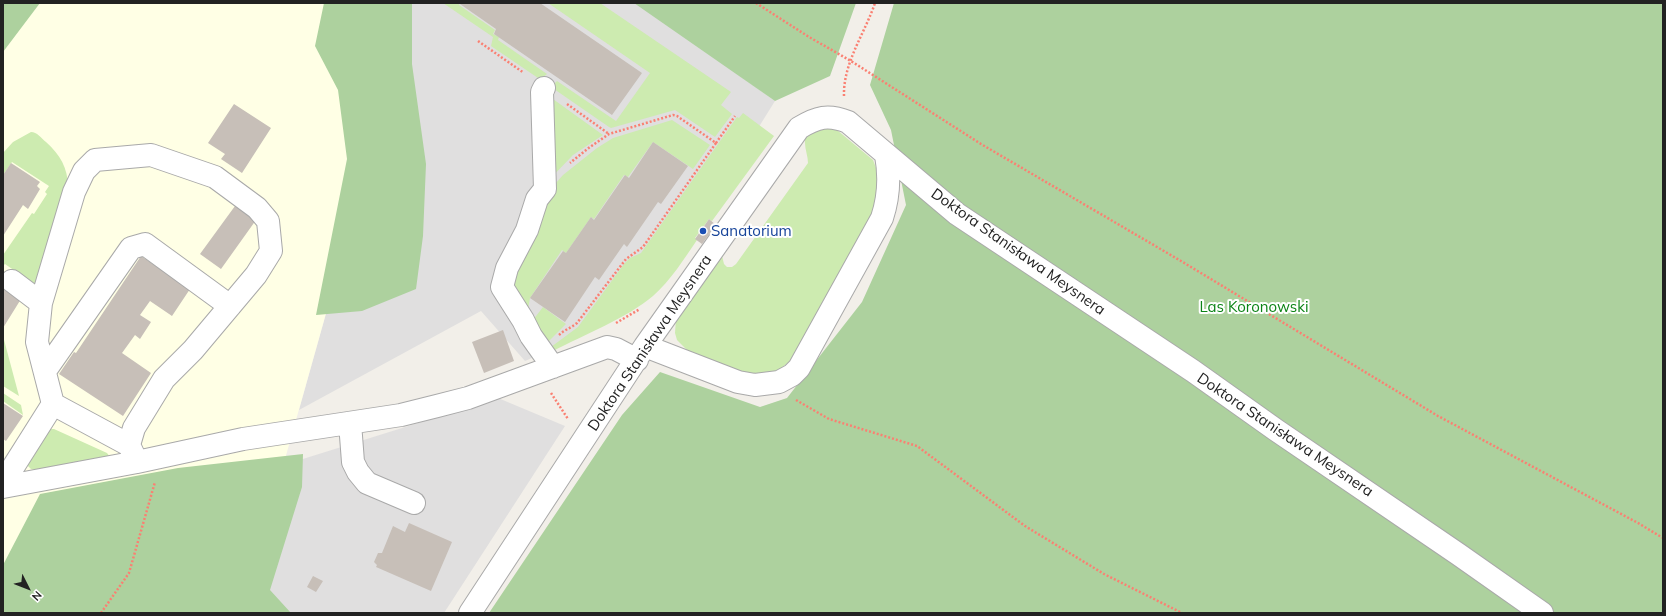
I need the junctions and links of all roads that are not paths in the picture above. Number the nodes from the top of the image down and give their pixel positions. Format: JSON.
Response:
{"nodes":[{"id":1,"x":544,"y":88,"type":"dead end"},
{"id":2,"x":886,"y":155,"type":"junction"},
{"id":3,"x":12,"y":282,"type":"dead end"},
{"id":4,"x":41,"y":303,"type":"junction"},
{"id":5,"x":230,"y":306,"type":"junction"},
{"id":6,"x":641,"y":353,"type":"junction"},
{"id":7,"x":547,"y":360,"type":"junction"},
{"id":8,"x":44,"y":371,"type":"junction"},
{"id":9,"x":53,"y":404,"type":"junction"},
{"id":10,"x":350,"y":423,"type":"junction"},
{"id":11,"x":141,"y":455,"type":"junction"},
{"id":12,"x":3,"y":483,"type":"edge"},
{"id":13,"x":3,"y":488,"type":"edge"},
{"id":14,"x":414,"y":503,"type":"dead end"},
{"id":15,"x":470,"y":613,"type":"edge"},
{"id":16,"x":1542,"y":613,"type":"edge"}],
"edges":[{"from":1,"to":7,"type":"street"},
{"from":2,"to":6,"type":"street","name":"Doktora Stanisława Meysnera"},
{"from":2,"to":6,"type":"street"},
{"from":2,"to":16,"type":"street","name":"Doktora Stanisława Meysnera"},
{"from":3,"to":4,"type":"street"},
{"from":4,"to":5,"type":"street"},
{"from":4,"to":8,"type":"street"},
{"from":5,"to":8,"type":"street"},
{"from":5,"to":11,"type":"street"},
{"from":6,"to":7,"type":"street"},
{"from":6,"to":15,"type":"street","name":"Doktora Stanisława Meysnera"},
{"from":7,"to":10,"type":"street"},
{"from":8,"to":9,"type":"street"},
{"from":9,"to":11,"type":"street"},
{"from":9,"to":12,"type":"street"},
{"from":10,"to":11,"type":"street"},
{"from":10,"to":14,"type":"street"},
{"from":11,"to":13,"type":"street"}]}
